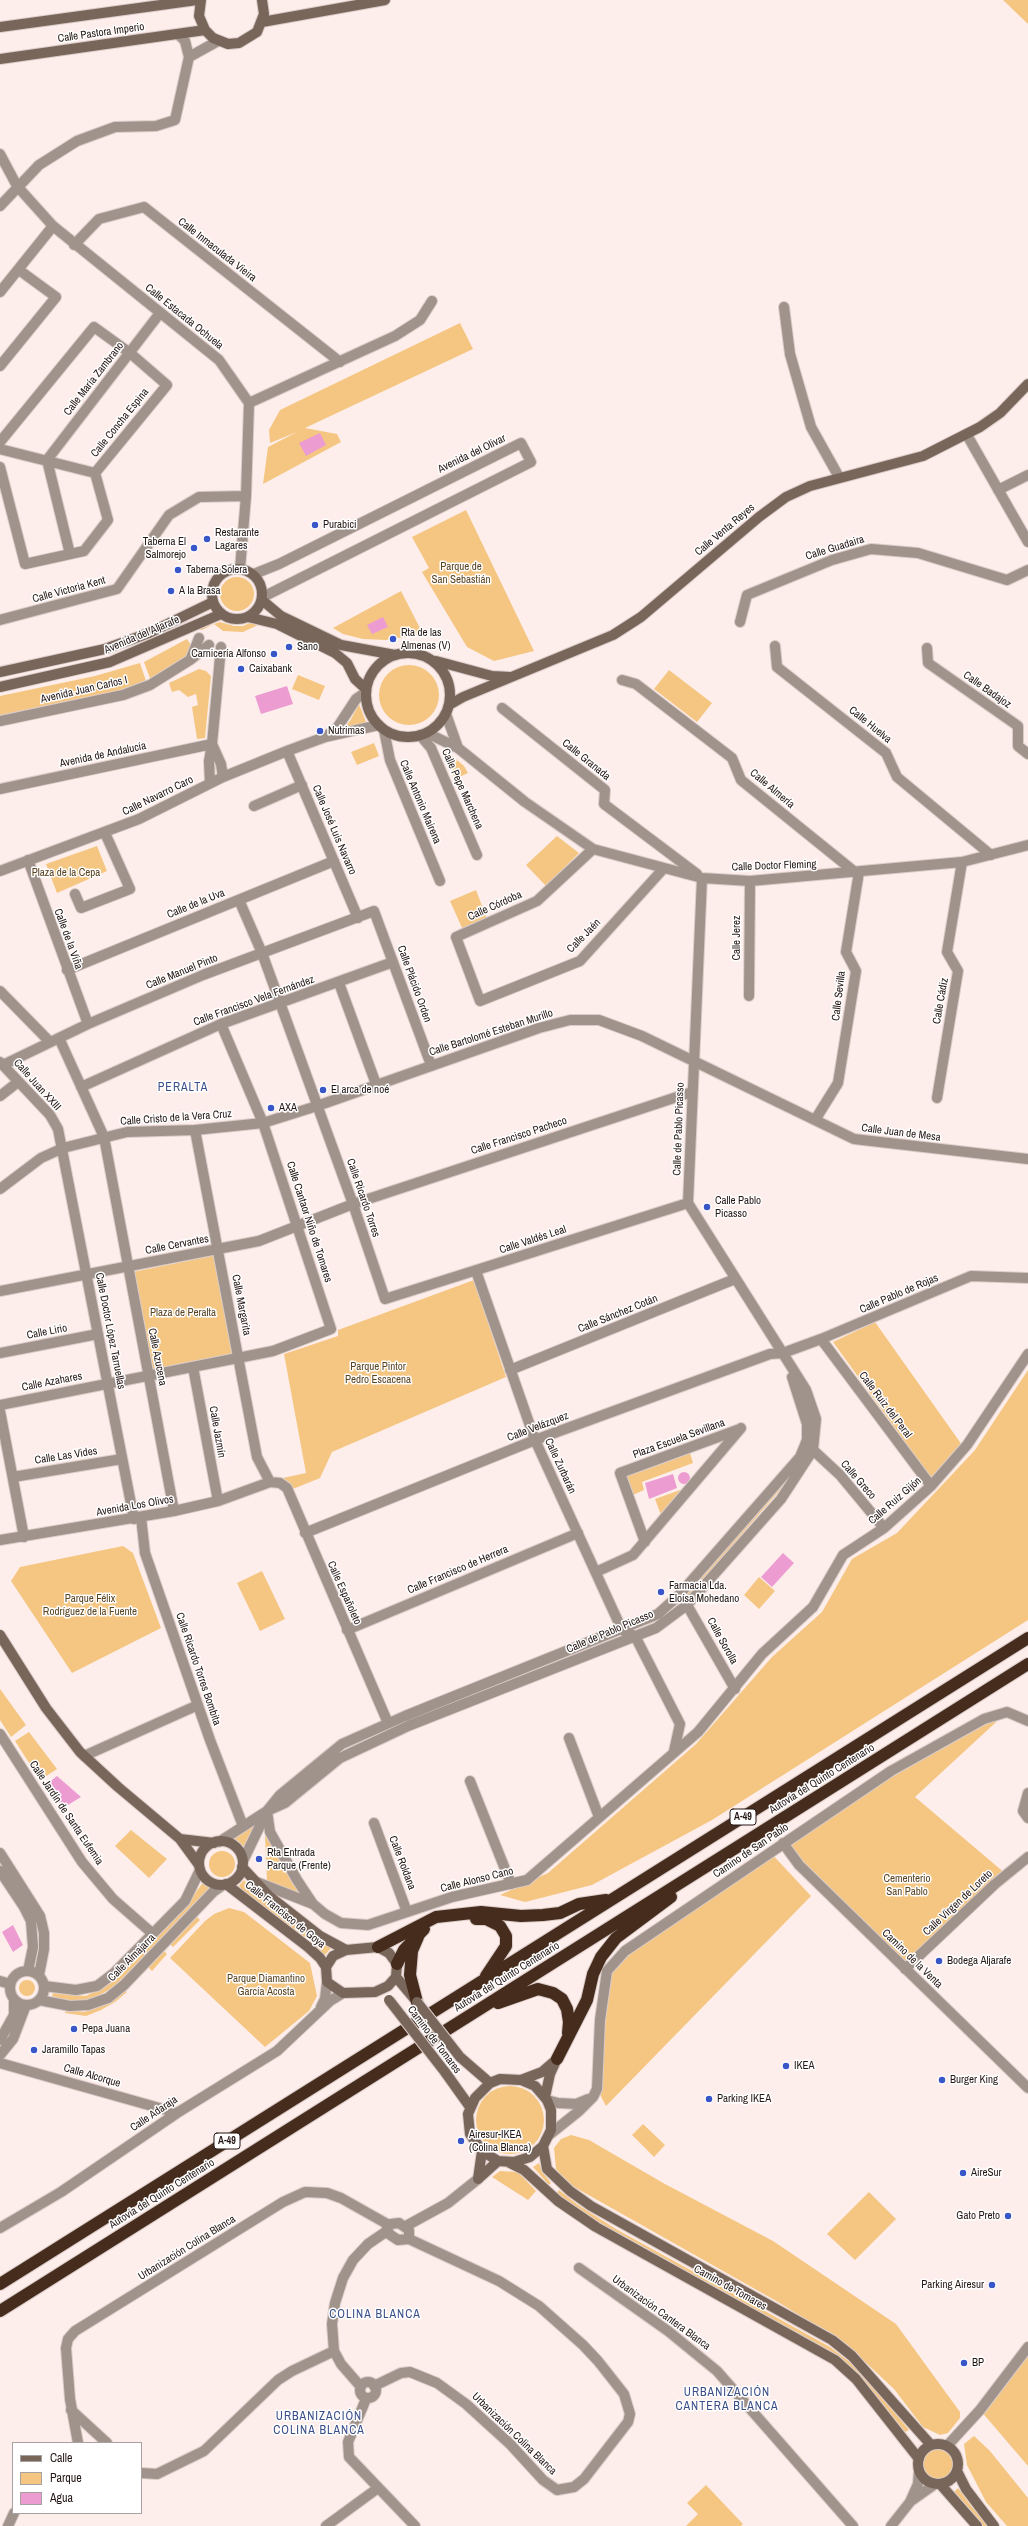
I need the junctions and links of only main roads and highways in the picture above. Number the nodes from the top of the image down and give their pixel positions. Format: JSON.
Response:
{"nodes":[{"id":1,"x":1028,"y":1638,"type":"edge"},
{"id":2,"x":1028,"y":1664,"type":"edge"},
{"id":3,"x":712,"y":1863,"type":"junction"},
{"id":4,"x":613,"y":1898,"type":"junction"},
{"id":5,"x":421,"y":1930,"type":"junction"},
{"id":6,"x":378,"y":1947,"type":"road end"},
{"id":7,"x":397,"y":1964,"type":"road end"},
{"id":8,"x":484,"y":1979,"type":"junction"},
{"id":9,"x":417,"y":2002,"type":"road end"},
{"id":10,"x":482,"y":2008,"type":"junction"},
{"id":11,"x":566,"y":2042,"type":"junction"},
{"id":12,"x":556,"y":2059,"type":"road end"},
{"id":13,"x":0,"y":2284,"type":"edge"},
{"id":14,"x":0,"y":2311,"type":"edge"}],
"edges":[{"from":1,"to":4,"type":"highway","name":"Autovía del Quinto Centenario","number":"A-49"},
{"from":2,"to":3,"type":"highway","name":"Autovía del Quinto Centenario","number":"A-49"},
{"from":3,"to":10,"type":"highway","name":"Autovía del Quinto Centenario","number":"A-49"},
{"from":3,"to":11,"type":"highway"},
{"from":4,"to":6,"type":"highway"},
{"from":4,"to":8,"type":"highway","name":"Autovía del Quinto Centenario","number":"A-49"},
{"from":5,"to":7,"type":"highway"},
{"from":5,"to":8,"type":"highway"},
{"from":5,"to":9,"type":"highway"},
{"from":8,"to":13,"type":"highway","name":"Autovía del Quinto Centenario","number":"A-49"},
{"from":10,"to":11,"type":"highway"},
{"from":10,"to":14,"type":"highway","name":"Autovía del Quinto Centenario","number":"A-49"},
{"from":11,"to":12,"type":"highway"}]}
